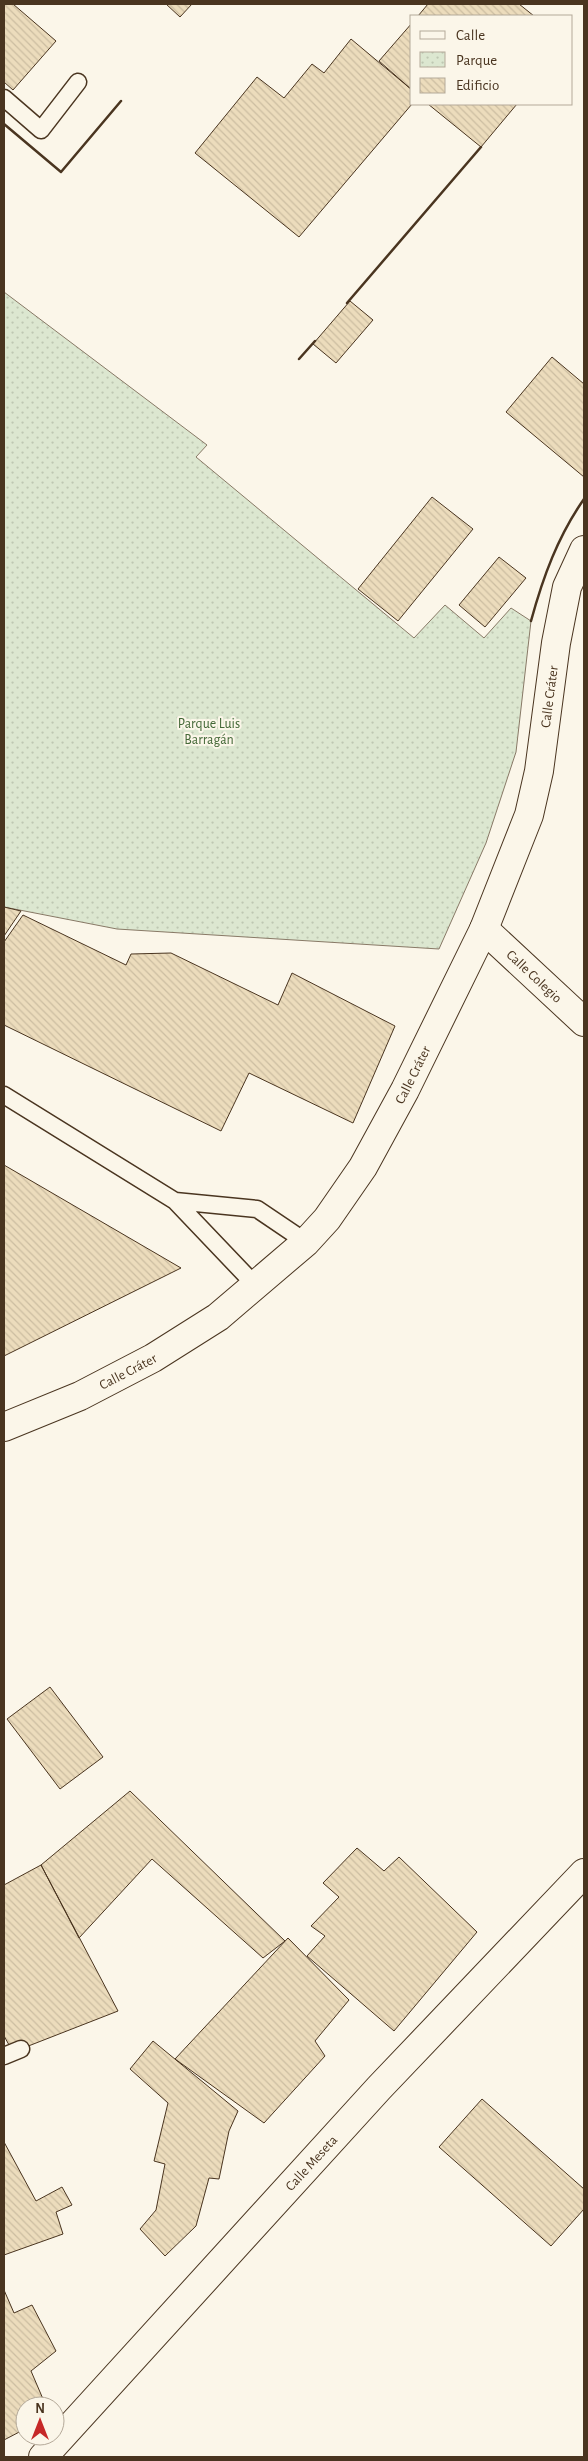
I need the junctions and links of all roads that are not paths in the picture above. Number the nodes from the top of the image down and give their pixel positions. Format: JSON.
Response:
{"nodes":[{"id":1,"x":78,"y":82,"type":"dead end"},
{"id":2,"x":4,"y":98,"type":"edge"},
{"id":3,"x":584,"y":550,"type":"edge"},
{"id":4,"x":484,"y":929,"type":"junction"},
{"id":5,"x":584,"y":1022,"type":"edge"},
{"id":6,"x":4,"y":1095,"type":"edge"},
{"id":7,"x":175,"y":1201,"type":"junction"},
{"id":8,"x":306,"y":1242,"type":"junction"},
{"id":9,"x":256,"y":1286,"type":"junction"},
{"id":10,"x":4,"y":1427,"type":"edge"},
{"id":11,"x":584,"y":1873,"type":"edge"},
{"id":12,"x":21,"y":2049,"type":"dead end"},
{"id":13,"x":4,"y":2056,"type":"edge"},
{"id":14,"x":42,"y":2457,"type":"edge"}],
"edges":[{"from":1,"to":2,"type":"lane"},
{"from":3,"to":4,"type":"street","name":"Calle Cráter"},
{"from":4,"to":5,"type":"street","name":"Calle Colegio"},
{"from":4,"to":8,"type":"street","name":"Calle Cráter"},
{"from":6,"to":7,"type":"lane"},
{"from":7,"to":8,"type":"lane"},
{"from":7,"to":9,"type":"lane"},
{"from":8,"to":9,"type":"street","name":"Calle Cráter"},
{"from":9,"to":10,"type":"street","name":"Calle Cráter"},
{"from":11,"to":14,"type":"street","name":"Calle Meseta"},
{"from":12,"to":13,"type":"lane"}]}
